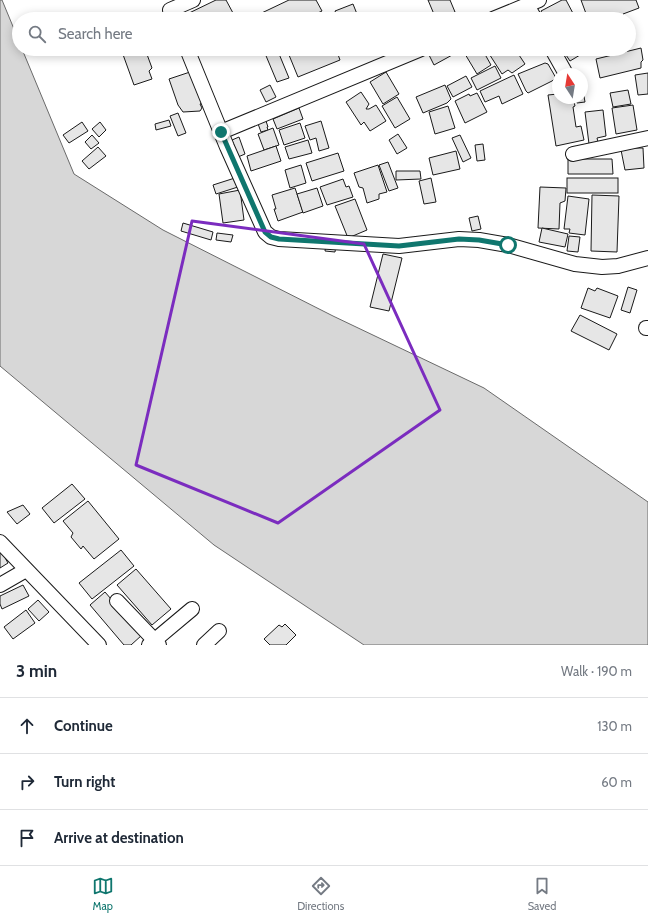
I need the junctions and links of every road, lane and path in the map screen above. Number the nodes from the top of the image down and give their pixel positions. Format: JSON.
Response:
{"nodes":[{"id":1,"x":193,"y":0,"type":"edge"},
{"id":2,"x":533,"y":2,"type":"edge"},
{"id":3,"x":170,"y":10,"type":"edge"},
{"id":4,"x":509,"y":12,"type":"edge"},
{"id":5,"x":534,"y":12,"type":"edge"},
{"id":6,"x":189,"y":56,"type":"edge"},
{"id":7,"x":403,"y":56,"type":"edge"},
{"id":8,"x":556,"y":56,"type":"edge"},
{"id":9,"x":563,"y":68,"type":"edge"},
{"id":10,"x":221,"y":132,"type":"junction"},
{"id":11,"x":648,"y":138,"type":"edge"},
{"id":12,"x":573,"y":154,"type":"dead end"},
{"id":13,"x":648,"y":258,"type":"edge"},
{"id":14,"x":0,"y":542,"type":"edge"},
{"id":15,"x":26,"y":570,"type":"junction"},
{"id":16,"x":0,"y":585,"type":"edge"},
{"id":17,"x":117,"y":601,"type":"dead end"},
{"id":18,"x":192,"y":609,"type":"dead end"},
{"id":19,"x":219,"y":631,"type":"dead end"},
{"id":20,"x":154,"y":644,"type":"edge"},
{"id":21,"x":99,"y":645,"type":"edge"},
{"id":22,"x":204,"y":645,"type":"edge"}],
"edges":[{"from":1,"to":3,"type":"street"},
{"from":2,"to":4,"type":"street"},
{"from":2,"to":5,"type":"street"},
{"from":6,"to":10,"type":"street"},
{"from":7,"to":10,"type":"street"},
{"from":8,"to":9,"type":"street"},
{"from":10,"to":13,"type":"street"},
{"from":11,"to":12,"type":"street"},
{"from":14,"to":15,"type":"street"},
{"from":15,"to":16,"type":"street"},
{"from":15,"to":21,"type":"street"},
{"from":17,"to":20,"type":"street"},
{"from":18,"to":20,"type":"street"},
{"from":19,"to":22,"type":"street"}]}
